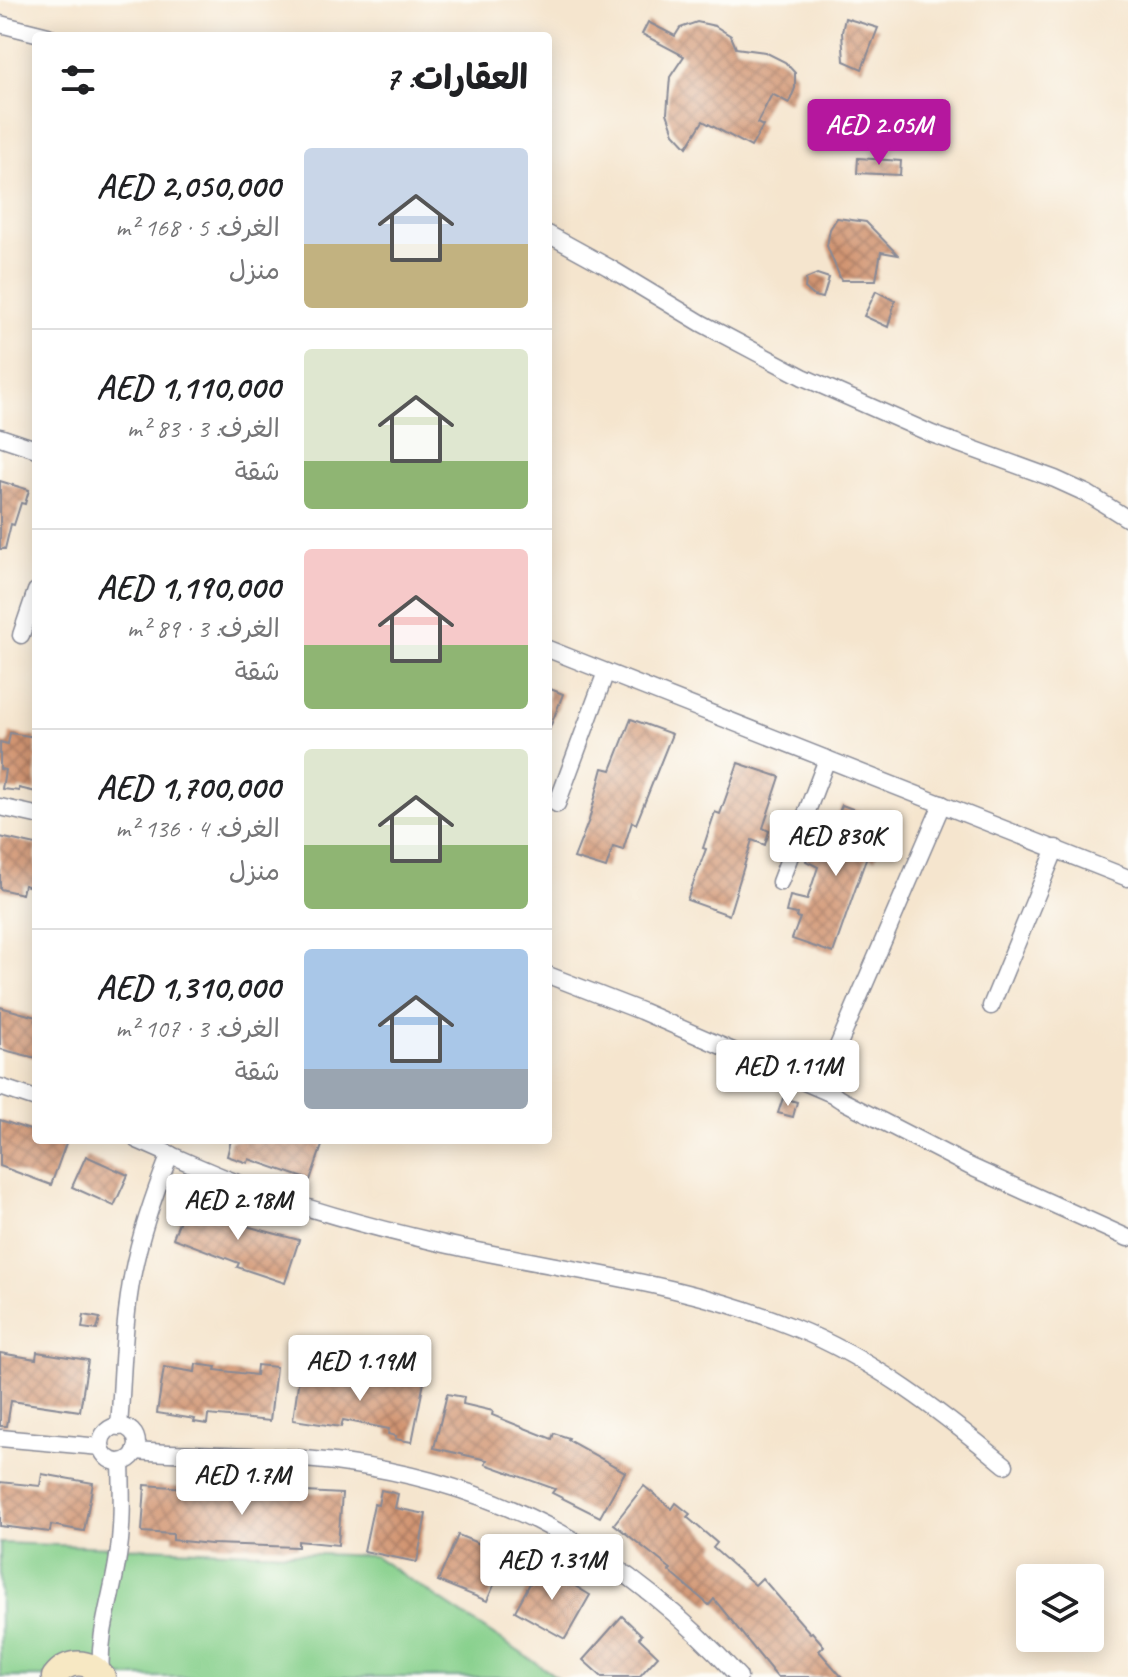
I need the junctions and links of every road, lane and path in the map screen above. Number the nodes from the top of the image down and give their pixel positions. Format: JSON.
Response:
{"nodes":[{"id":1,"x":0,"y":24,"type":"edge"},
{"id":2,"x":32,"y":32,"type":"edge"},
{"id":3,"x":552,"y":236,"type":"edge"},
{"id":4,"x":0,"y":437,"type":"edge"},
{"id":5,"x":32,"y":448,"type":"edge"},
{"id":6,"x":1128,"y":519,"type":"edge"},
{"id":7,"x":32,"y":603,"type":"edge"},
{"id":8,"x":21,"y":635,"type":"dead end"},
{"id":9,"x":552,"y":651,"type":"edge"},
{"id":10,"x":606,"y":672,"type":"junction"},
{"id":11,"x":827,"y":759,"type":"junction"},
{"id":12,"x":557,"y":804,"type":"dead end"},
{"id":13,"x":942,"y":804,"type":"junction"},
{"id":14,"x":0,"y":807,"type":"edge"},
{"id":15,"x":32,"y":814,"type":"edge"},
{"id":16,"x":1056,"y":848,"type":"junction"},
{"id":17,"x":1128,"y":878,"type":"edge"},
{"id":18,"x":780,"y":882,"type":"dead end"},
{"id":19,"x":552,"y":977,"type":"edge"},
{"id":20,"x":991,"y":1006,"type":"dead end"},
{"id":21,"x":0,"y":1087,"type":"edge"},
{"id":22,"x":832,"y":1094,"type":"junction"},
{"id":23,"x":32,"y":1098,"type":"edge"},
{"id":24,"x":146,"y":1144,"type":"edge"},
{"id":25,"x":170,"y":1154,"type":"junction"},
{"id":26,"x":1128,"y":1238,"type":"edge"},
{"id":27,"x":119,"y":1427,"type":"junction"},
{"id":28,"x":0,"y":1438,"type":"edge"},
{"id":29,"x":101,"y":1447,"type":"junction"},
{"id":30,"x":135,"y":1451,"type":"junction"},
{"id":31,"x":121,"y":1462,"type":"junction"},
{"id":32,"x":1005,"y":1465,"type":"dead end"},
{"id":33,"x":103,"y":1624,"type":"junction"},
{"id":34,"x":63,"y":1670,"type":"edge"},
{"id":35,"x":102,"y":1676,"type":"edge"},
{"id":36,"x":739,"y":1677,"type":"edge"}],
"edges":[{"from":1,"to":2,"type":"street"},
{"from":3,"to":6,"type":"street"},
{"from":4,"to":5,"type":"street"},
{"from":7,"to":8,"type":"street"},
{"from":9,"to":10,"type":"street"},
{"from":10,"to":11,"type":"street"},
{"from":10,"to":12,"type":"street"},
{"from":11,"to":13,"type":"street"},
{"from":11,"to":18,"type":"street"},
{"from":13,"to":16,"type":"street"},
{"from":13,"to":22,"type":"street"},
{"from":14,"to":15,"type":"street"},
{"from":16,"to":17,"type":"street"},
{"from":16,"to":20,"type":"street"},
{"from":19,"to":22,"type":"street"},
{"from":21,"to":23,"type":"street"},
{"from":22,"to":26,"type":"street"},
{"from":24,"to":25,"type":"street"},
{"from":25,"to":27,"type":"street"},
{"from":25,"to":32,"type":"street"},
{"from":27,"to":29,"type":"street"},
{"from":27,"to":30,"type":"street"},
{"from":28,"to":29,"type":"street"},
{"from":29,"to":31,"type":"street"},
{"from":30,"to":31,"type":"street"},
{"from":30,"to":36,"type":"street"},
{"from":31,"to":33,"type":"street"},
{"from":33,"to":34,"type":"street"},
{"from":33,"to":35,"type":"street"},
{"from":34,"to":35,"type":"street"}]}
